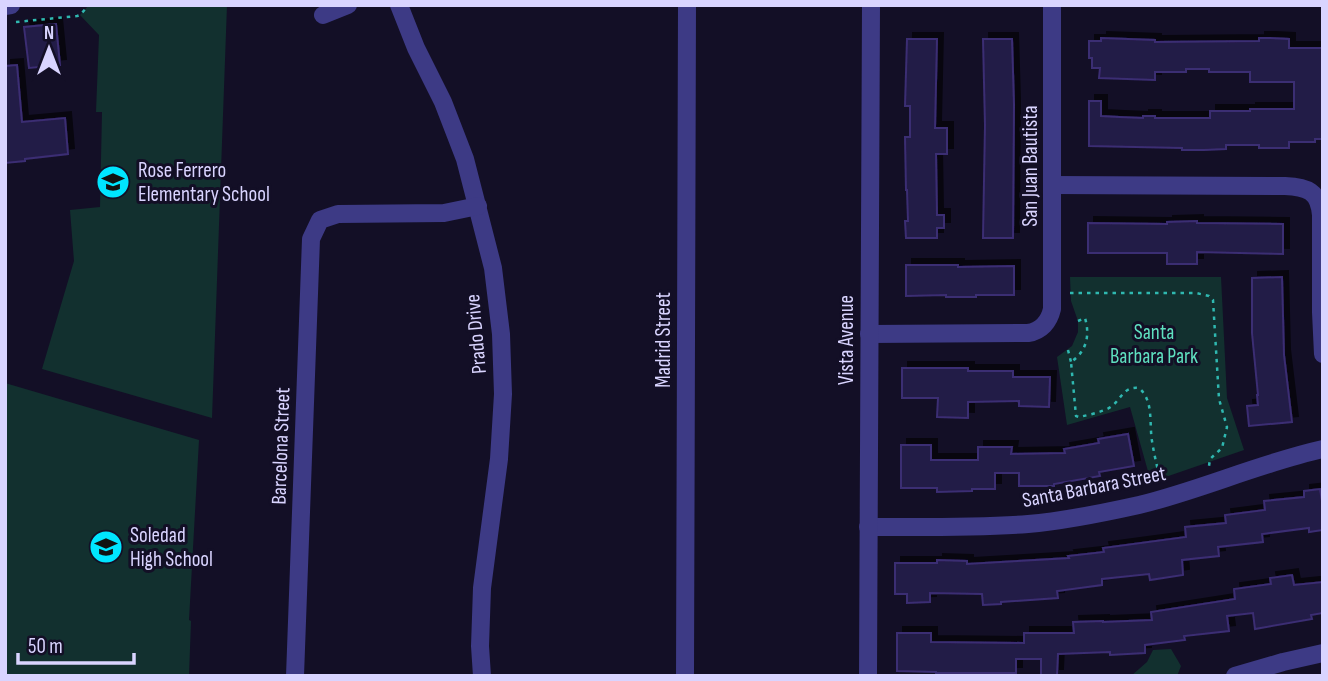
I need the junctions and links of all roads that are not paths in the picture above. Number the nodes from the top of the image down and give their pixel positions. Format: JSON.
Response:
{"nodes":[{"id":1,"x":11,"y":5,"type":"edge"},
{"id":2,"x":348,"y":5,"type":"edge"},
{"id":3,"x":399,"y":5,"type":"edge"},
{"id":4,"x":687,"y":5,"type":"edge"},
{"id":5,"x":871,"y":5,"type":"edge"},
{"id":6,"x":1052,"y":5,"type":"edge"},
{"id":7,"x":5,"y":6,"type":"edge"},
{"id":8,"x":323,"y":15,"type":"dead end"},
{"id":9,"x":1052,"y":185,"type":"junction"},
{"id":10,"x":478,"y":206,"type":"junction"},
{"id":11,"x":869,"y":334,"type":"junction"},
{"id":12,"x":1323,"y":354,"type":"edge"},
{"id":13,"x":1323,"y":449,"type":"edge"},
{"id":14,"x":868,"y":527,"type":"junction"},
{"id":15,"x":1323,"y":653,"type":"edge"},
{"id":16,"x":295,"y":676,"type":"edge"},
{"id":17,"x":482,"y":676,"type":"edge"},
{"id":18,"x":685,"y":676,"type":"edge"},
{"id":19,"x":868,"y":676,"type":"edge"},
{"id":20,"x":1235,"y":676,"type":"edge"}],
"edges":[{"from":1,"to":7,"type":"street"},
{"from":2,"to":8,"type":"street"},
{"from":3,"to":10,"type":"street","name":"Prado Drive"},
{"from":4,"to":18,"type":"street","name":"Madrid Street"},
{"from":5,"to":11,"type":"street","name":"Vista Avenue"},
{"from":6,"to":9,"type":"street","name":"San Juan Bautista"},
{"from":9,"to":11,"type":"street","name":"San Juan Bautista"},
{"from":9,"to":12,"type":"street"},
{"from":10,"to":16,"type":"street","name":"Barcelona Street"},
{"from":10,"to":17,"type":"street","name":"Prado Drive"},
{"from":11,"to":14,"type":"street","name":"Vista Avenue"},
{"from":13,"to":14,"type":"street","name":"Santa Barbara Street"},
{"from":14,"to":19,"type":"street","name":"Vista Avenue"},
{"from":15,"to":20,"type":"street"}]}
